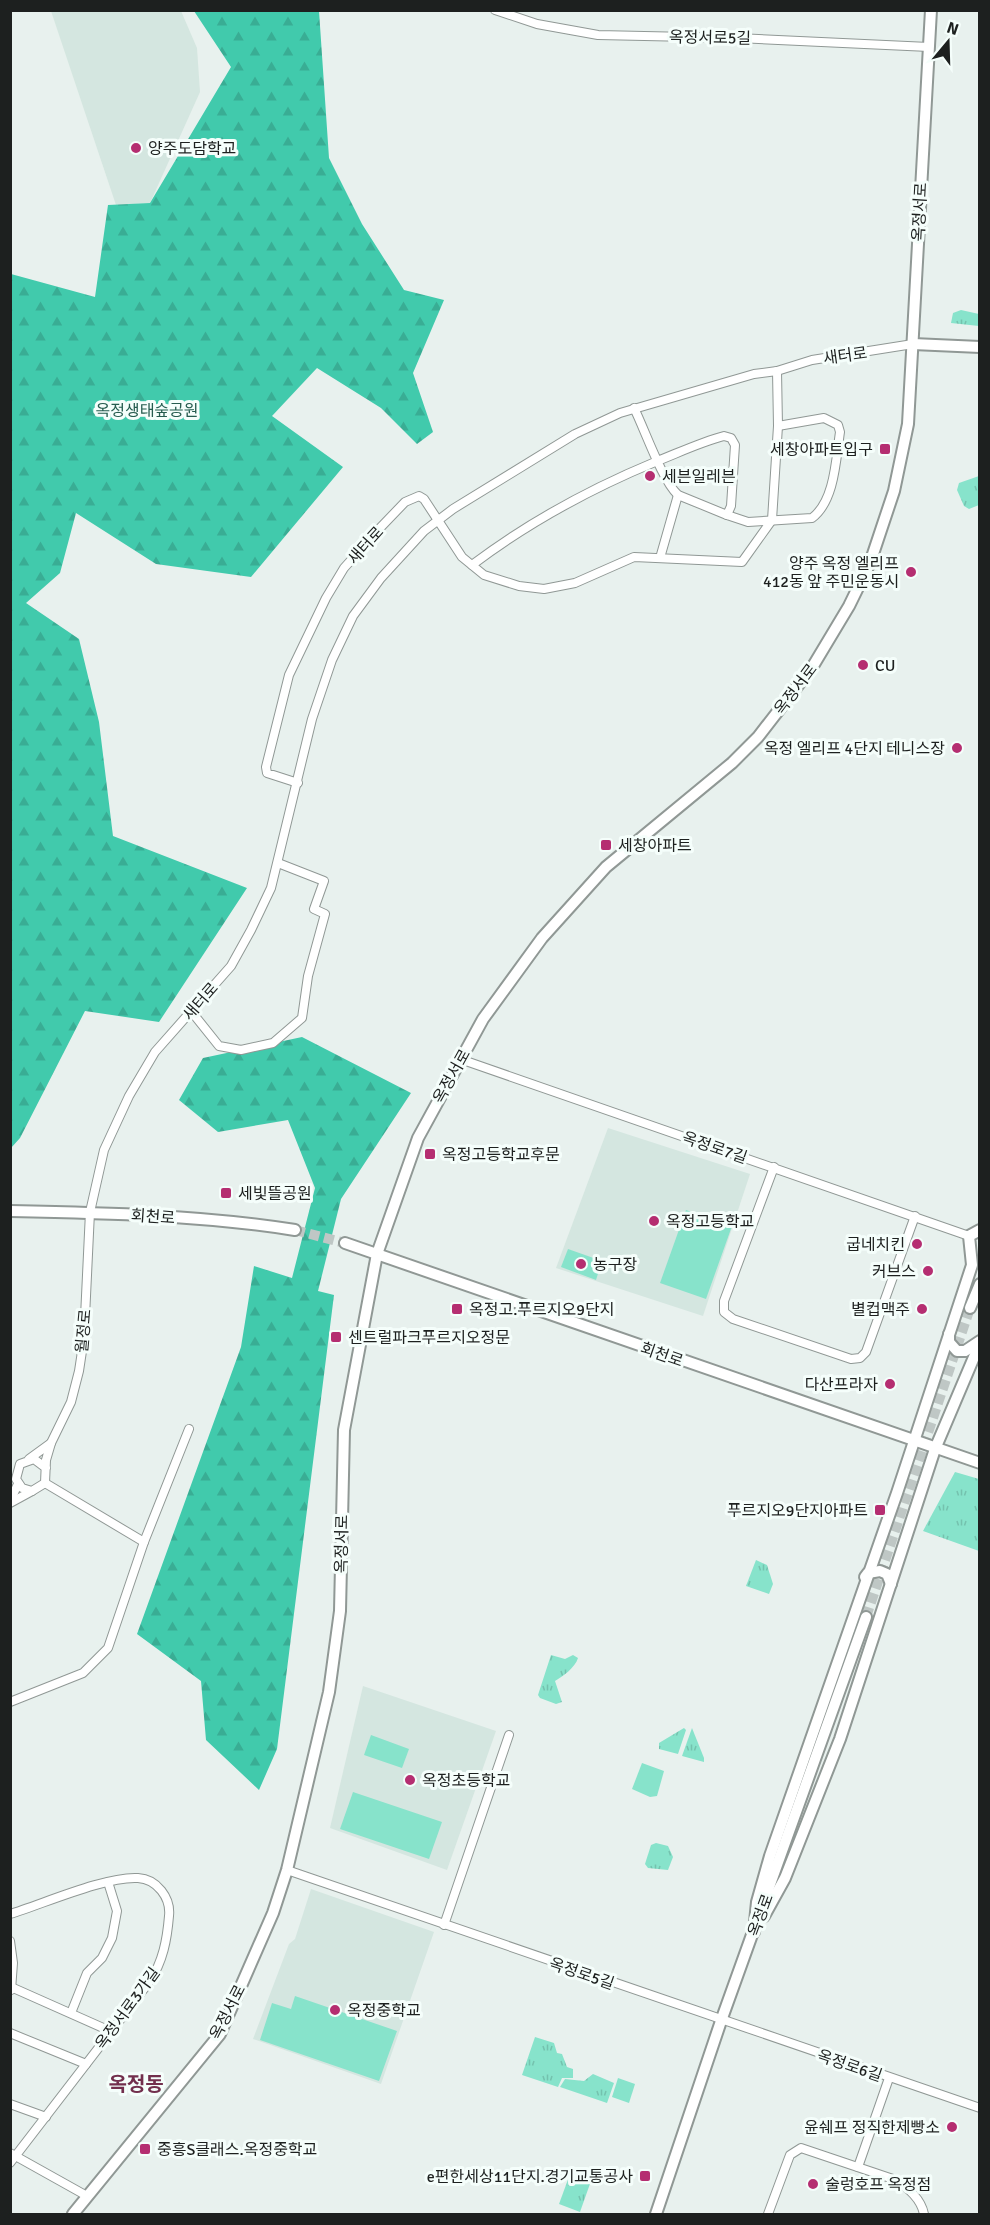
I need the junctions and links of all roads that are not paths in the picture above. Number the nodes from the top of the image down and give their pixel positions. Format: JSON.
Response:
{"nodes":[{"id":1,"x":495,"y":10,"type":"edge"},
{"id":2,"x":931,"y":10,"type":"edge"},
{"id":3,"x":929,"y":47,"type":"junction"},
{"id":4,"x":913,"y":344,"type":"junction"},
{"id":5,"x":980,"y":347,"type":"edge"},
{"id":6,"x":777,"y":371,"type":"junction"},
{"id":7,"x":634,"y":408,"type":"junction"},
{"id":8,"x":778,"y":426,"type":"junction"},
{"id":9,"x":659,"y":460,"type":"junction"},
{"id":10,"x":678,"y":495,"type":"junction"},
{"id":11,"x":728,"y":515,"type":"junction"},
{"id":12,"x":438,"y":520,"type":"junction"},
{"id":13,"x":772,"y":520,"type":"junction"},
{"id":14,"x":660,"y":558,"type":"junction"},
{"id":15,"x":472,"y":565,"type":"junction"},
{"id":16,"x":298,"y":783,"type":"junction"},
{"id":17,"x":278,"y":863,"type":"junction"},
{"id":18,"x":191,"y":1011,"type":"junction"},
{"id":19,"x":460,"y":1059,"type":"junction"},
{"id":20,"x":774,"y":1167,"type":"junction"},
{"id":21,"x":10,"y":1211,"type":"edge"},
{"id":22,"x":90,"y":1212,"type":"junction"},
{"id":23,"x":915,"y":1216,"type":"junction"},
{"id":24,"x":295,"y":1230,"type":"tunnel mouth"},
{"id":25,"x":974,"y":1233,"type":"edge"},
{"id":26,"x":345,"y":1243,"type":"tunnel mouth"},
{"id":27,"x":980,"y":1243,"type":"edge"},
{"id":28,"x":377,"y":1254,"type":"junction"},
{"id":29,"x":972,"y":1265,"type":"junction"},
{"id":30,"x":980,"y":1284,"type":"edge"},
{"id":31,"x":970,"y":1308,"type":"tunnel mouth"},
{"id":32,"x":949,"y":1330,"type":"junction"},
{"id":33,"x":980,"y":1342,"type":"edge"},
{"id":34,"x":189,"y":1429,"type":"dead end"},
{"id":35,"x":912,"y":1441,"type":"junction"},
{"id":36,"x":51,"y":1443,"type":"junction"},
{"id":37,"x":935,"y":1449,"type":"junction"},
{"id":38,"x":29,"y":1459,"type":"junction"},
{"id":39,"x":980,"y":1463,"type":"edge"},
{"id":40,"x":14,"y":1467,"type":"edge"},
{"id":41,"x":45,"y":1468,"type":"junction"},
{"id":42,"x":45,"y":1483,"type":"junction"},
{"id":43,"x":18,"y":1484,"type":"junction"},
{"id":44,"x":32,"y":1491,"type":"junction"},
{"id":45,"x":10,"y":1502,"type":"edge"},
{"id":46,"x":144,"y":1542,"type":"junction"},
{"id":47,"x":865,"y":1577,"type":"junction"},
{"id":48,"x":891,"y":1584,"type":"junction"},
{"id":49,"x":866,"y":1617,"type":"tunnel mouth"},
{"id":50,"x":10,"y":1702,"type":"edge"},
{"id":51,"x":509,"y":1735,"type":"dead end"},
{"id":52,"x":286,"y":1870,"type":"junction"},
{"id":53,"x":108,"y":1882,"type":"junction"},
{"id":54,"x":10,"y":1914,"type":"edge"},
{"id":55,"x":444,"y":1924,"type":"junction"},
{"id":56,"x":754,"y":1932,"type":"junction"},
{"id":57,"x":10,"y":1941,"type":"edge"},
{"id":58,"x":11,"y":1989,"type":"edge"},
{"id":59,"x":71,"y":2013,"type":"junction"},
{"id":60,"x":721,"y":2021,"type":"junction"},
{"id":61,"x":110,"y":2031,"type":"junction"},
{"id":62,"x":10,"y":2033,"type":"edge"},
{"id":63,"x":86,"y":2064,"type":"junction"},
{"id":64,"x":889,"y":2078,"type":"junction"},
{"id":65,"x":10,"y":2104,"type":"edge"},
{"id":66,"x":980,"y":2108,"type":"edge"},
{"id":67,"x":46,"y":2118,"type":"junction"},
{"id":68,"x":12,"y":2157,"type":"edge"},
{"id":69,"x":858,"y":2166,"type":"junction"},
{"id":70,"x":87,"y":2196,"type":"junction"},
{"id":71,"x":73,"y":2214,"type":"edge"},
{"id":72,"x":656,"y":2214,"type":"edge"},
{"id":73,"x":768,"y":2214,"type":"edge"},
{"id":74,"x":924,"y":2214,"type":"edge"}],
"edges":[{"from":1,"to":3,"type":"street","name":"옥정서로5길"},
{"from":2,"to":3,"type":"main road","name":"옥정서로"},
{"from":3,"to":4,"type":"main road","name":"옥정서로"},
{"from":4,"to":5,"type":"main road"},
{"from":4,"to":6,"type":"street","name":"새터로"},
{"from":4,"to":19,"type":"main road","name":"옥정서로"},
{"from":6,"to":7,"type":"street","name":"새터로"},
{"from":6,"to":8,"type":"street"},
{"from":7,"to":9,"type":"street"},
{"from":7,"to":12,"type":"street","name":"새터로"},
{"from":8,"to":13,"type":"street"},
{"from":8,"to":13,"type":"street"},
{"from":9,"to":10,"type":"street"},
{"from":9,"to":11,"type":"street"},
{"from":9,"to":15,"type":"street"},
{"from":10,"to":11,"type":"street"},
{"from":10,"to":14,"type":"street"},
{"from":11,"to":13,"type":"street"},
{"from":12,"to":15,"type":"street","name":"새터로"},
{"from":12,"to":16,"type":"street","name":"새터로"},
{"from":12,"to":16,"type":"street","name":"새터로"},
{"from":13,"to":14,"type":"street","name":"새터로"},
{"from":14,"to":15,"type":"street","name":"새터로"},
{"from":16,"to":17,"type":"street","name":"새터로"},
{"from":17,"to":18,"type":"street","name":"새터로"},
{"from":17,"to":18,"type":"street"},
{"from":18,"to":22,"type":"street","name":"새터로"},
{"from":19,"to":20,"type":"street","name":"옥정로7길"},
{"from":19,"to":28,"type":"main road","name":"옥정서로"},
{"from":20,"to":23,"type":"street","name":"옥정로7길"},
{"from":20,"to":23,"type":"street"},
{"from":21,"to":22,"type":"main road","name":"회천로"},
{"from":22,"to":24,"type":"main road","name":"회천로"},
{"from":22,"to":36,"type":"street","name":"월정로"},
{"from":23,"to":25,"type":"street","name":"옥정로7길"},
{"from":25,"to":29,"type":"main road"},
{"from":26,"to":28,"type":"main road","name":"회천로"},
{"from":27,"to":29,"type":"main road"},
{"from":28,"to":35,"type":"main road","name":"회천로"},
{"from":28,"to":52,"type":"main road","name":"옥정서로"},
{"from":29,"to":32,"type":"main road"},
{"from":30,"to":31,"type":"main road"},
{"from":32,"to":33,"type":"main road"},
{"from":32,"to":35,"type":"main road"},
{"from":33,"to":37,"type":"main road"},
{"from":34,"to":46,"type":"street"},
{"from":35,"to":37,"type":"main road","name":"회천로"},
{"from":35,"to":47,"type":"main road"},
{"from":36,"to":38,"type":"street"},
{"from":36,"to":41,"type":"street","name":"월정로"},
{"from":37,"to":39,"type":"main road","name":"회천로"},
{"from":37,"to":48,"type":"main road"},
{"from":38,"to":40,"type":"street"},
{"from":38,"to":41,"type":"street"},
{"from":40,"to":43,"type":"street"},
{"from":41,"to":42,"type":"street"},
{"from":42,"to":44,"type":"street"},
{"from":42,"to":46,"type":"street"},
{"from":43,"to":44,"type":"street"},
{"from":43,"to":45,"type":"street"},
{"from":44,"to":45,"type":"street"},
{"from":46,"to":50,"type":"street"},
{"from":47,"to":48,"type":"main road"},
{"from":47,"to":56,"type":"main road"},
{"from":48,"to":56,"type":"main road"},
{"from":49,"to":56,"type":"main road","name":"옥정로"},
{"from":51,"to":55,"type":"street"},
{"from":52,"to":55,"type":"street","name":"옥정로5길"},
{"from":52,"to":70,"type":"main road","name":"옥정서로"},
{"from":53,"to":54,"type":"street","name":"옥정서로3가길"},
{"from":53,"to":59,"type":"street"},
{"from":53,"to":61,"type":"street","name":"옥정서로3가길"},
{"from":55,"to":60,"type":"street","name":"옥정로5길"},
{"from":56,"to":60,"type":"main road","name":"옥정로"},
{"from":57,"to":58,"type":"street"},
{"from":58,"to":59,"type":"street"},
{"from":59,"to":61,"type":"street"},
{"from":60,"to":64,"type":"street","name":"옥정로6길"},
{"from":60,"to":72,"type":"main road","name":"옥정로"},
{"from":61,"to":63,"type":"street","name":"옥정서로3가길"},
{"from":62,"to":63,"type":"street"},
{"from":63,"to":67,"type":"street","name":"옥정서로3가길"},
{"from":64,"to":66,"type":"street","name":"옥정로6길"},
{"from":64,"to":69,"type":"street"},
{"from":65,"to":67,"type":"street"},
{"from":67,"to":68,"type":"street","name":"옥정서로3가길"},
{"from":68,"to":70,"type":"street"},
{"from":69,"to":73,"type":"street"},
{"from":69,"to":74,"type":"street"},
{"from":70,"to":71,"type":"main road","name":"옥정서로"}]}
